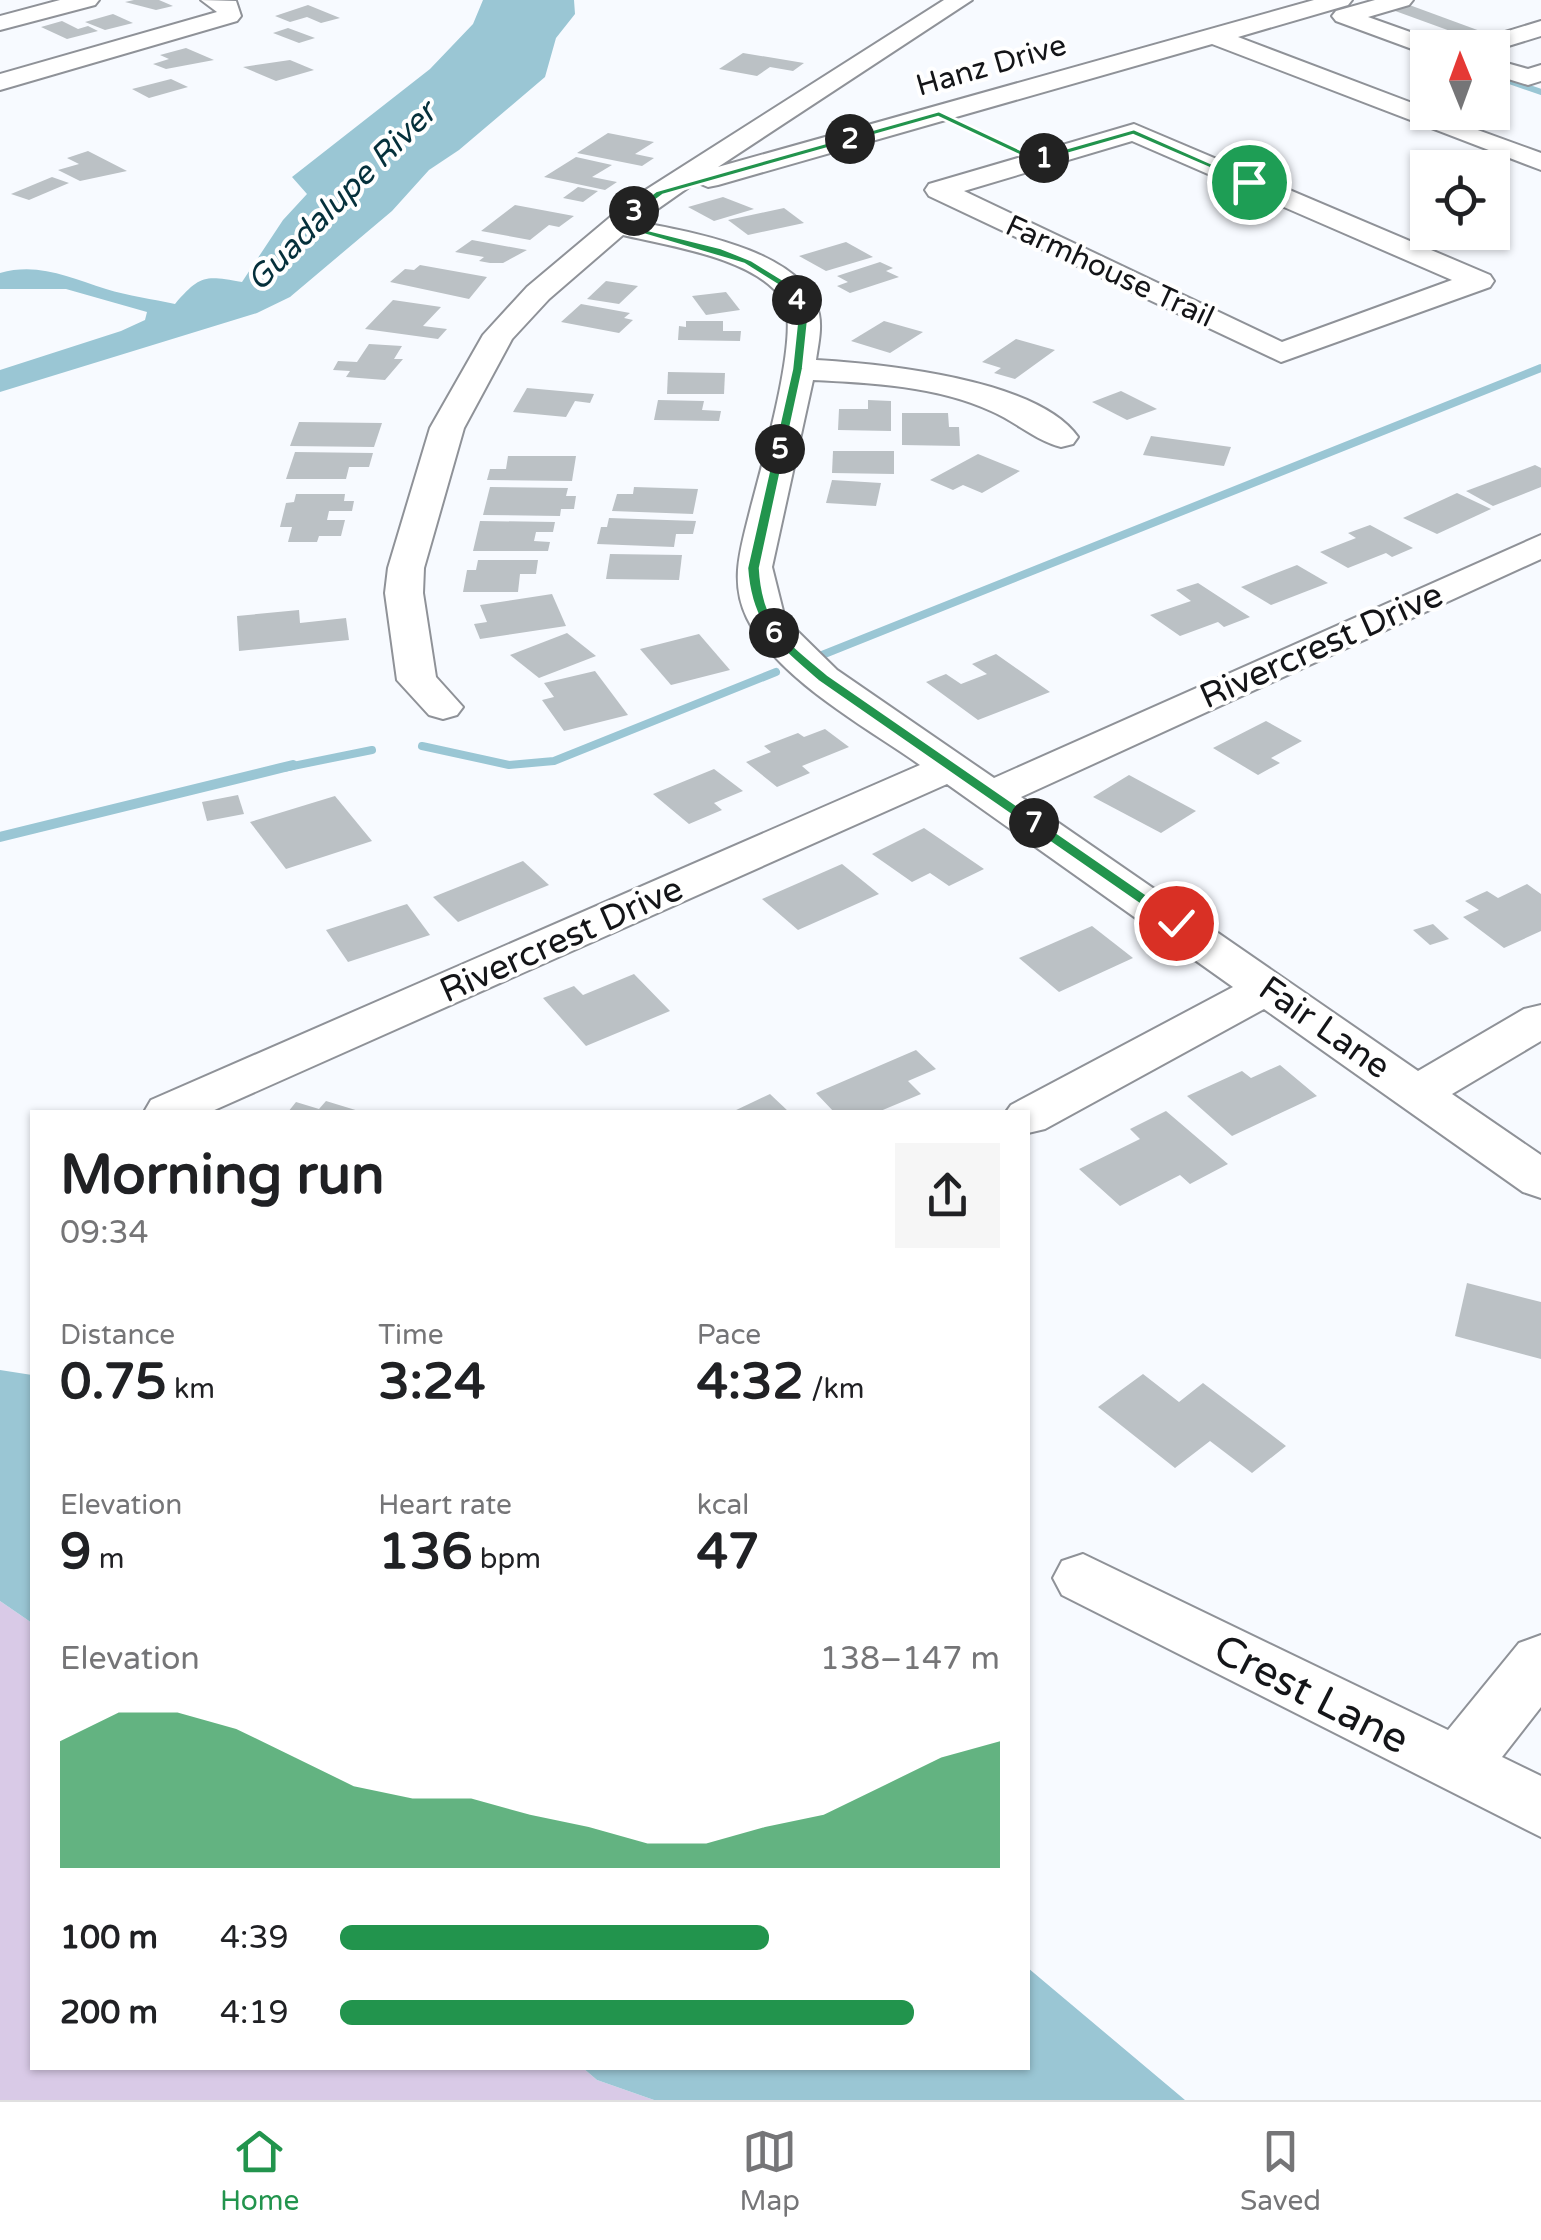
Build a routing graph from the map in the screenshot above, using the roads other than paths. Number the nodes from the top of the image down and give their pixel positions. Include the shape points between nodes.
1 (87, 0) edge
2 (213, 0) edge
3 (960, 0) edge
4 (1340, 0) edge
5 (1401, 0) edge
6 (1540, 14) edge
7 (0, 23) edge
8 (1510, 30) edge
9 (1214, 36) junction
10 (1410, 40) edge
11 (1541, 48) edge
12 (1510, 59) edge
13 (1510, 71) edge
14 (1541, 73) edge
15 (0, 82) edge
16 (939, 114) junction
17 (971, 129) dead end
18 (1003, 145) dead end
19 (1036, 160) junction
20 (1541, 162) edge
21 (660, 193) junction
22 (616, 225) junction
23 (797, 369) junction
24 (1061, 438) dead end
25 (1541, 546) edge
26 (443, 707) dead end
27 (954, 766) junction
28 (993, 794) junction
29 (1268, 988) junction
30 (1541, 1020) edge
31 (1418, 1092) junction
32 (173, 1110) edge
33 (1030, 1116) edge
34 (1541, 1180) edge
35 (1083, 1578) dead end
36 (1541, 1661) edge
37 (1457, 1766) junction
38 (1541, 1808) edge

1 - 7 street
2 - 15 street via 228,6 230,16
3 - 21 street
4 - 9 street, Hanz Drive
5 - 10 street via 1344,16
6 - 8 street
9 - 16 street, Hanz Drive
9 - 20 street
11 - 12 street
13 - 14 street
16 - 17 street
16 - 21 street, Hanz Drive
18 - 19 street
19 - 19 street, Farmhouse Trail via 939,190 1281,353 1480,281 1134,132
21 - 22 street
22 - 23 street, Fair Lane via 717,250 783,283 804,312
22 - 26 street via 518,312 446,428 404,594 417,680
23 - 24 street via 936,382 1031,414
23 - 27 street, Fair Lane via 754,568 762,614 778,640 823,678
25 - 28 street, Rivercrest Drive
27 - 28 street, Fair Lane
27 - 32 street, Rivercrest Drive
28 - 29 street, Fair Lane
29 - 31 street, Fair Lane
29 - 33 street
30 - 31 street
31 - 34 street, Fair Lane
35 - 37 street, Crest Lane
36 - 37 street
37 - 38 street, Crest Lane

